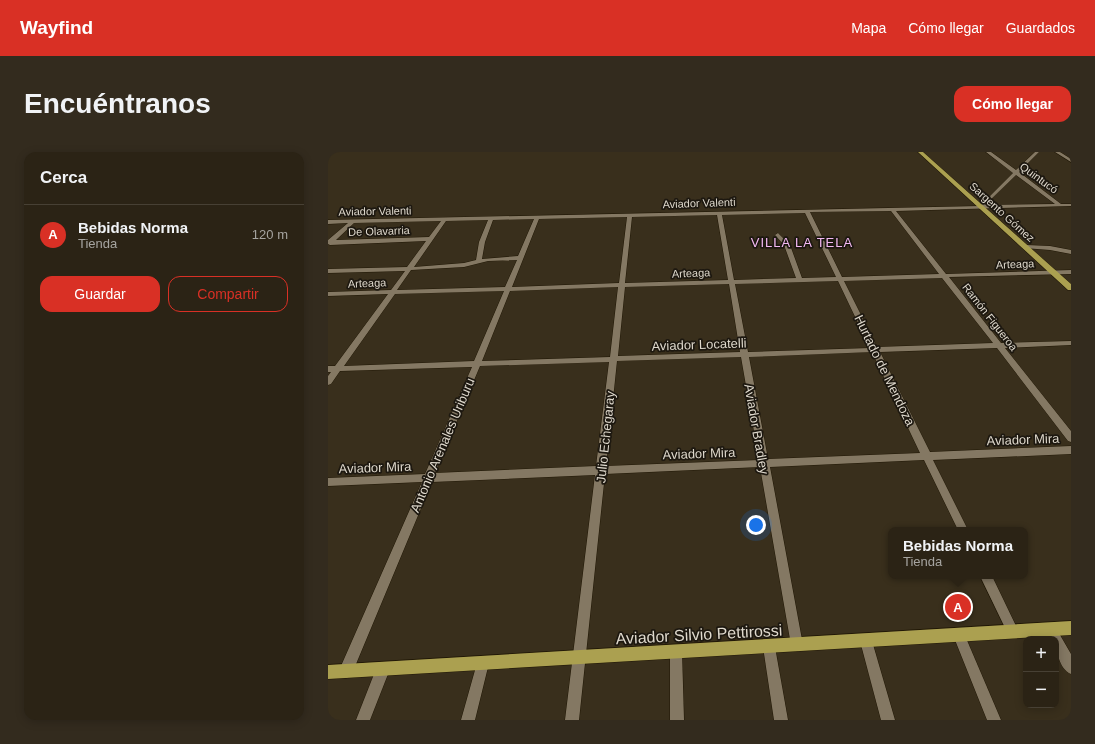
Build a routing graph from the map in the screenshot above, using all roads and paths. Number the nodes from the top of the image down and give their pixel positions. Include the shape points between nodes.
1 (920, 152) edge
2 (988, 152) edge
3 (1037, 152) edge
4 (1056, 152) edge
5 (1065, 157) junction
6 (1071, 157) edge
7 (1071, 161) edge
8 (1016, 172) junction
9 (1060, 205) junction
10 (1071, 205) edge
11 (981, 207) junction
12 (892, 209) junction
13 (807, 211) junction
14 (718, 213) junction
15 (630, 215) junction
16 (491, 218) junction
17 (537, 218) junction
18 (445, 220) junction
19 (328, 222) edge
20 (352, 222) junction
21 (778, 235) dead end
22 (431, 239) junction
23 (329, 243) edge
24 (1026, 247) junction
25 (1071, 252) edge
26 (521, 258) junction
27 (479, 262) junction
28 (410, 269) junction
29 (328, 271) edge
30 (1071, 272) edge
31 (1055, 273) junction
32 (945, 276) junction
33 (840, 279) junction
34 (800, 280) junction
35 (731, 282) junction
36 (622, 286) junction
37 (1071, 288) edge
38 (508, 289) junction
39 (393, 292) junction
40 (328, 294) edge
41 (1071, 343) edge
42 (999, 346) junction
43 (875, 350) junction
44 (744, 355) junction
45 (614, 359) junction
46 (477, 364) junction
47 (328, 369) edge
48 (338, 369) junction
49 (328, 382) edge
50 (1071, 438) edge
51 (1071, 450) edge
52 (927, 456) junction
53 (764, 463) junction
54 (601, 470) junction
55 (427, 478) junction
56 (328, 482) edge
57 (962, 527) edge
58 (987, 579) edge
59 (1071, 628) edge
60 (1013, 632) junction
61 (959, 635) junction
62 (1054, 636) edge
63 (866, 641) junction
64 (796, 645) junction
65 (1059, 645) edge
66 (769, 647) junction
67 (676, 652) junction
68 (579, 658) junction
69 (482, 663) junction
70 (1071, 667) edge
71 (382, 669) junction
72 (346, 671) junction
73 (328, 672) edge
74 (363, 720) edge
75 (468, 720) edge
76 (572, 720) edge
77 (677, 720) edge
78 (781, 720) edge
79 (888, 720) edge
80 (994, 720) edge

1 - 11 main road, Sargento Gómez
2 - 8 street, Quintucó
3 - 8 street
4 - 5 street
5 - 6 street
5 - 7 street
8 - 9 street, Quintucó
8 - 11 street
9 - 10 street, Aviador Valenti
9 - 11 street, Aviador Valenti
11 - 12 street, Aviador Valenti
11 - 24 main road, Sargento Gómez
12 - 13 street, Aviador Valenti
12 - 32 street, Ramón Figueroa
13 - 14 street, Aviador Valenti
13 - 33 street, Hurtado de Mendoza
14 - 15 street, Aviador Valenti
14 - 35 street, Aviador Bradley
15 - 17 street, Aviador Valenti
15 - 36 street, Julio Echegaray
16 - 17 street, Aviador Valenti
16 - 18 street, Aviador Valenti
16 - 27 street via 480,247
17 - 26 street, Antonio Arenales Uriburu
18 - 20 street, Aviador Valenti
18 - 22 street
19 - 20 street, Aviador Valenti
20 - 23 street
21 - 34 street via 787,245
22 - 23 street, De Olavarria
22 - 28 street
24 - 25 street, Arteaga
24 - 31 main road, Sargento Gómez
26 - 27 street
26 - 38 street, Antonio Arenales Uriburu
27 - 28 street via 464,266
28 - 29 street
28 - 39 street
30 - 31 street, Arteaga
31 - 32 street, Arteaga
31 - 37 main road, Sargento Gómez
32 - 33 street, Arteaga
32 - 42 street, Ramón Figueroa
33 - 34 street, Arteaga
33 - 43 street, Hurtado de Mendoza
34 - 35 street, Arteaga
35 - 36 street, Arteaga
35 - 44 street, Aviador Bradley
36 - 38 street, Arteaga
36 - 45 street, Julio Echegaray
38 - 39 street, Arteaga
38 - 46 street, Antonio Arenales Uriburu
39 - 40 street, Arteaga
39 - 48 street
41 - 42 street, Aviador Locatelli
42 - 43 street, Aviador Locatelli
42 - 50 street, Ramón Figueroa
43 - 44 street, Aviador Locatelli
43 - 52 street, Hurtado de Mendoza
44 - 45 street, Aviador Locatelli
44 - 53 street, Aviador Bradley
45 - 46 street, Aviador Locatelli
45 - 54 street, Julio Echegaray
46 - 48 street, Aviador Locatelli
46 - 55 street, Antonio Arenales Uriburu
47 - 48 street, Aviador Locatelli
48 - 49 street
51 - 52 street, Aviador Mira
52 - 53 street, Aviador Mira
52 - 57 street, Hurtado de Mendoza
53 - 54 street, Aviador Mira
53 - 64 street, Aviador Bradley
54 - 55 street, Aviador Mira
54 - 68 street, Julio Echegaray
55 - 56 street, Aviador Mira
55 - 72 street, Antonio Arenales Uriburu
58 - 60 street
59 - 62 main road, Aviador Silvio Pettirossi
60 - 61 main road, Aviador Silvio Pettirossi
60 - 62 main road, Aviador Silvio Pettirossi
61 - 63 main road, Aviador Silvio Pettirossi
61 - 80 street
63 - 64 main road, Aviador Silvio Pettirossi
63 - 79 street
64 - 66 main road, Aviador Silvio Pettirossi
65 - 70 street
66 - 67 main road, Aviador Silvio Pettirossi
66 - 78 street
67 - 68 main road, Aviador Silvio Pettirossi
67 - 77 street
68 - 69 main road, Aviador Silvio Pettirossi
68 - 76 street, Julio Echegaray
69 - 71 main road, Aviador Silvio Pettirossi
69 - 75 street
71 - 72 main road, Aviador Silvio Pettirossi
71 - 74 street
72 - 73 main road, Aviador Silvio Pettirossi

